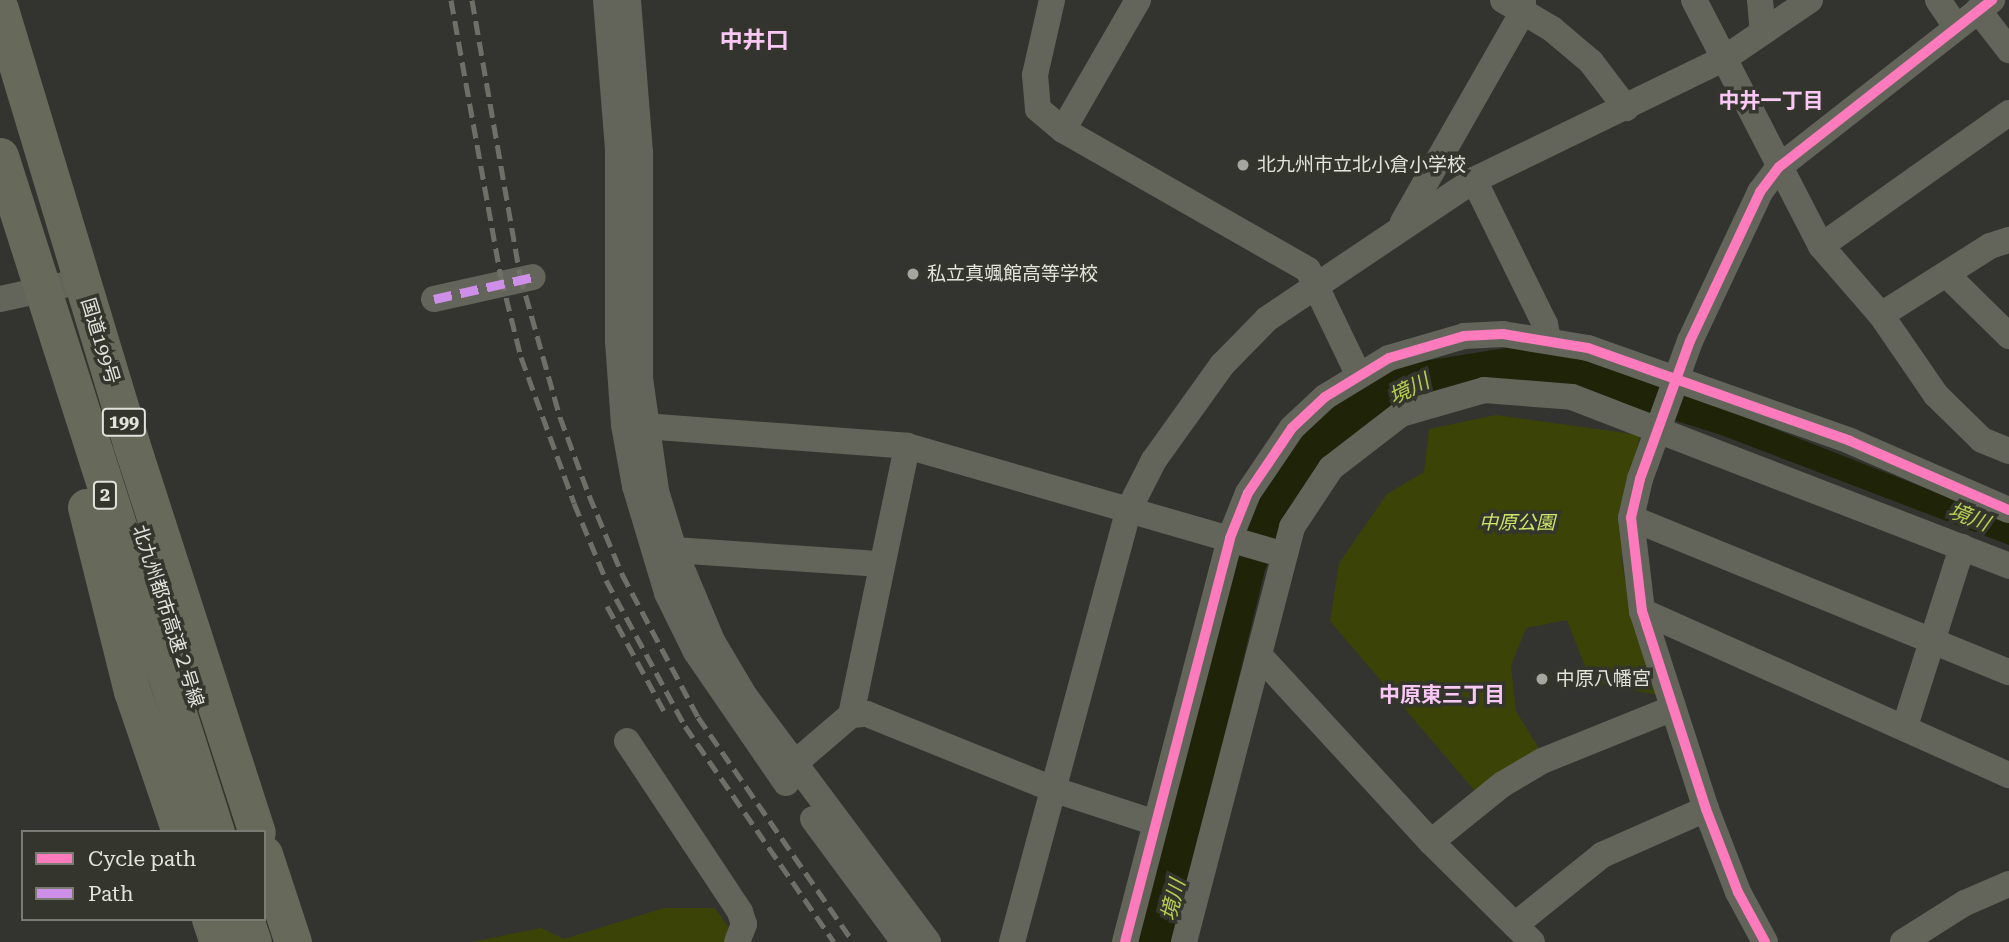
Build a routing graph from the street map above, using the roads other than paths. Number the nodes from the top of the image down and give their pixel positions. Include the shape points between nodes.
1 (606, 0) edge
2 (628, 0) edge
3 (1052, 0) edge
4 (1138, 0) edge
5 (1693, 0) edge
6 (1760, 0) edge
7 (1810, 0) edge
8 (1938, 0) edge
9 (1516, 4) edge
10 (1985, 5) edge
11 (0, 9) edge
12 (1956, 27) junction
13 (1763, 32) junction
14 (2009, 50) edge
15 (1725, 58) junction
16 (0, 78) edge
17 (1626, 108) junction
18 (2009, 113) edge
19 (1063, 130) junction
20 (0, 156) edge
21 (1779, 167) junction
22 (1474, 180) junction
23 (0, 220) edge
24 (1401, 227) junction
25 (2009, 240) edge
26 (1821, 246) junction
27 (1948, 276) junction
28 (533, 277) dead end
29 (82, 281) junction
30 (1318, 286) junction
31 (11, 296) edge
32 (434, 299) dead end
33 (1881, 315) junction
34 (2009, 336) edge
35 (1548, 340) junction
36 (1359, 374) junction
37 (1675, 383) junction
38 (644, 426) junction
39 (1657, 427) junction
40 (907, 446) junction
41 (2009, 451) edge
42 (73, 459) junction
43 (1129, 509) junction
44 (2009, 510) edge
45 (1631, 518) junction
46 (1234, 539) junction
47 (1962, 547) junction
48 (674, 550) junction
49 (1280, 553) junction
50 (882, 564) junction
51 (2009, 566) edge
52 (1642, 611) junction
53 (1933, 639) junction
54 (1259, 655) junction
55 (2009, 672) edge
56 (1673, 708) junction
57 (851, 715) junction
58 (1905, 726) junction
59 (626, 741) dead end
60 (787, 769) junction
61 (2009, 775) edge
62 (1055, 790) junction
63 (1706, 809) junction
64 (1153, 822) junction
65 (179, 830) edge
66 (198, 830) edge
67 (215, 830) edge
68 (238, 830) edge
69 (256, 830) edge
70 (1431, 842) junction
71 (266, 859) edge
72 (2009, 884) edge
73 (266, 912) edge
74 (211, 921) edge
75 (229, 921) edge
76 (246, 921) edge
77 (1524, 934) edge
78 (218, 942) edge
79 (236, 942) edge
80 (253, 942) edge
81 (276, 942) edge
82 (293, 942) edge
83 (737, 942) edge
84 (904, 942) edge
85 (928, 942) edge
86 (1012, 942) edge
87 (1125, 942) edge
88 (1184, 942) edge
89 (1765, 942) edge
90 (1903, 942) edge

1 - 60 street via 618,150 618,341 624,425 635,486 667,593 696,652
2 - 38 street via 640,153 639,335
3 - 19 street via 1034,92 1038,109
4 - 19 street
5 - 15 street
6 - 13 street
7 - 13 street
8 - 12 street
9 - 17 street via 1591,62
9 - 24 street
10 - 12 street
10 - 14 street
11 - 29 highway, 国道199号 / 199
12 - 21 street
13 - 15 street
15 - 17 street
15 - 21 street
16 - 68 highway, 北九州都市高速２号線 / 2 via 122,479
17 - 22 street
18 - 26 street
19 - 30 street via 1308,270
20 - 67 highway, 北九州都市高速２号線 / 2
21 - 26 street
21 - 37 street via 1740,231
22 - 24 street
22 - 35 street via 1545,324
23 - 31 highway
24 - 30 street
25 - 27 street via 1990,246
26 - 33 street
27 - 33 street
27 - 34 street
28 - 32 street
29 - 31 street
29 - 69 highway, 国道199号 / 199
30 - 36 street
30 - 43 street via 1267,319 1222,365 1154,460
31 - 42 highway
33 - 41 street via 1936,395 1982,440
35 - 36 street via 1464,336 1389,358
35 - 37 street via 1588,348
36 - 46 street via 1292,428 1248,493
37 - 39 street
37 - 44 street via 1850,441
38 - 40 street
38 - 48 street
39 - 45 street
39 - 47 street
39 - 49 street via 1572,397 1529,390 1484,390 1442,398 1401,414 1331,468 1308,498
40 - 43 street
40 - 50 street
42 - 65 highway via 132,691
42 - 66 highway
43 - 46 street
43 - 62 street
45 - 52 street
45 - 53 street
46 - 49 street
46 - 64 street
47 - 51 street
47 - 53 street
48 - 50 street
48 - 60 street via 712,641
49 - 54 street
50 - 57 street
52 - 56 street
52 - 58 street
53 - 55 street
53 - 58 street
54 - 70 street
54 - 88 street
56 - 63 street
56 - 70 street via 1542,761 1503,784
57 - 60 street
57 - 62 street via 867,714
58 - 61 street
59 - 83 street via 740,912 744,923
60 - 84 street
60 - 85 street
62 - 64 street
62 - 86 street
63 - 77 street via 1602,855
63 - 89 street via 1738,892
64 - 87 street
70 - 77 street
71 - 82 highway
72 - 90 street via 1965,903
73 - 81 highway
74 - 78 highway
75 - 79 highway
76 - 80 highway

